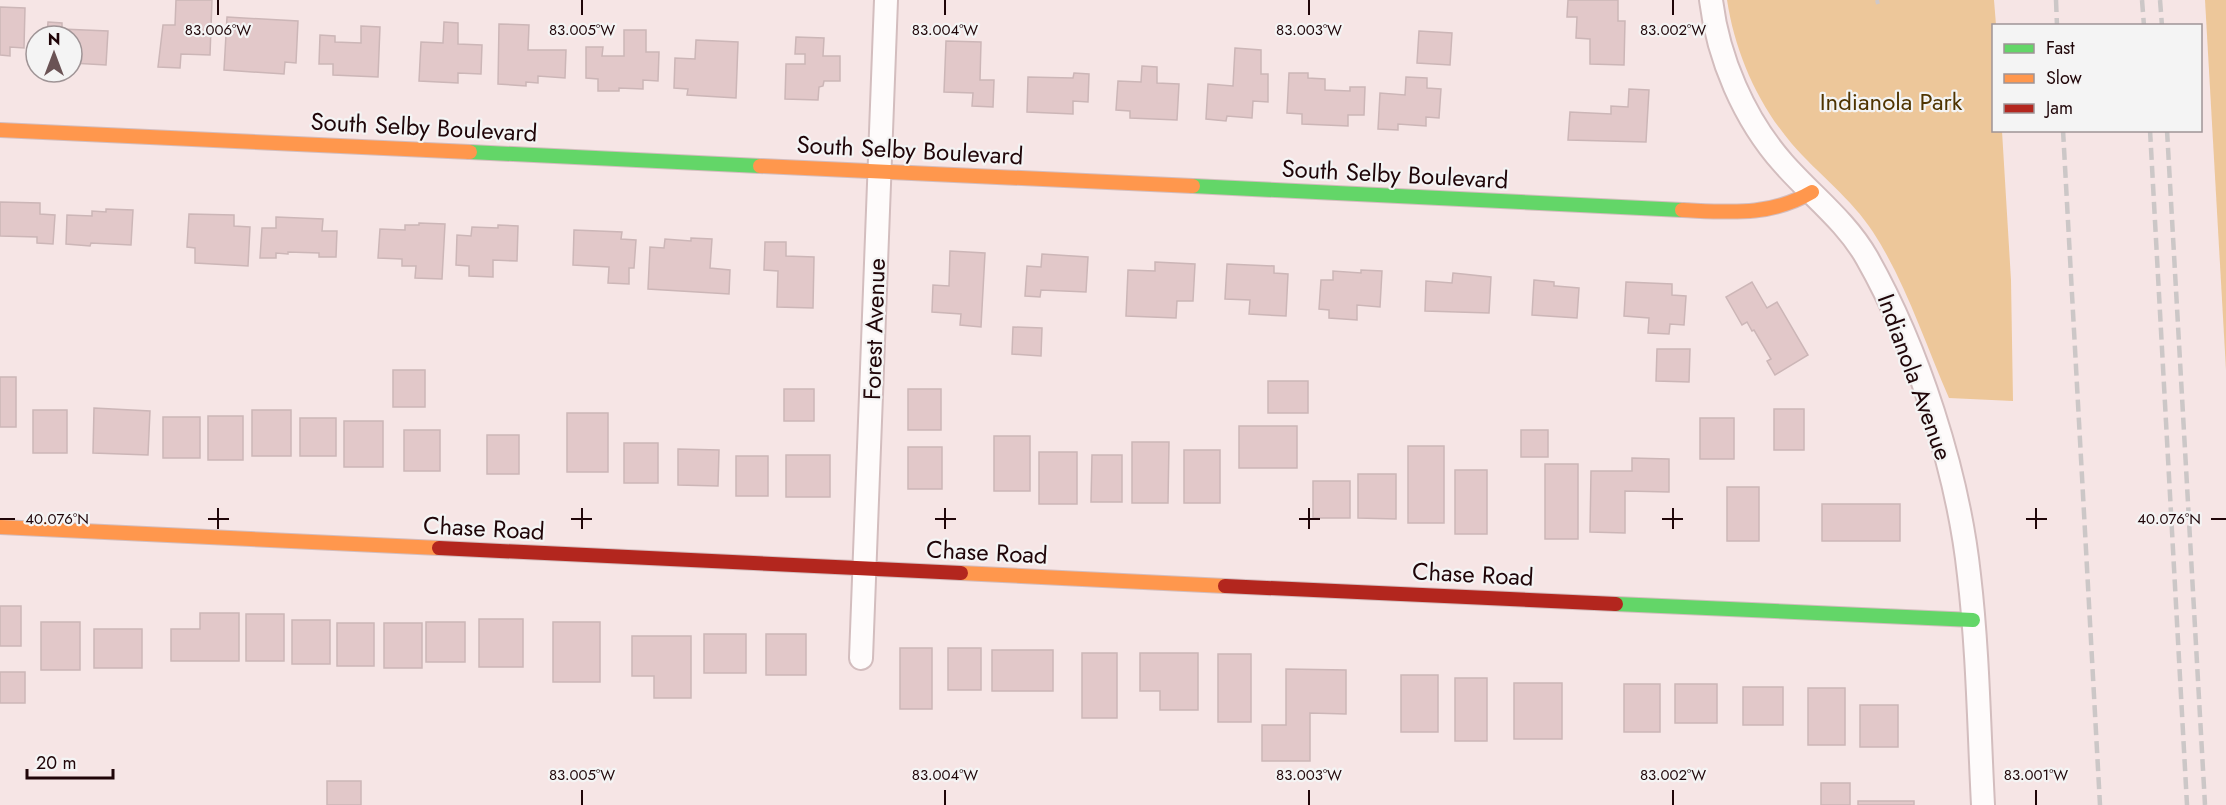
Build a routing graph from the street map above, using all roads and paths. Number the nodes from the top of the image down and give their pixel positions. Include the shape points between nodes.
1 (886, 0) edge
2 (1711, 0) edge
3 (0, 130) edge
4 (881, 172) junction
5 (1812, 192) junction
6 (0, 526) edge
7 (865, 569) junction
8 (1973, 620) junction
9 (861, 658) dead end
10 (1983, 805) edge

1 - 4 street, Forest Avenue
2 - 5 street, Indianola Avenue via 1720,48 1737,89 1783,163
3 - 4 street, South Selby Boulevard
4 - 5 street, South Selby Boulevard via 1732,212 1770,211 1793,204
4 - 7 street, Forest Avenue
5 - 8 street, Indianola Avenue via 1866,256 1922,381 1959,507
6 - 7 street, Chase Road
7 - 8 street, Chase Road
7 - 9 street, Forest Avenue
8 - 10 street, Indianola Avenue

